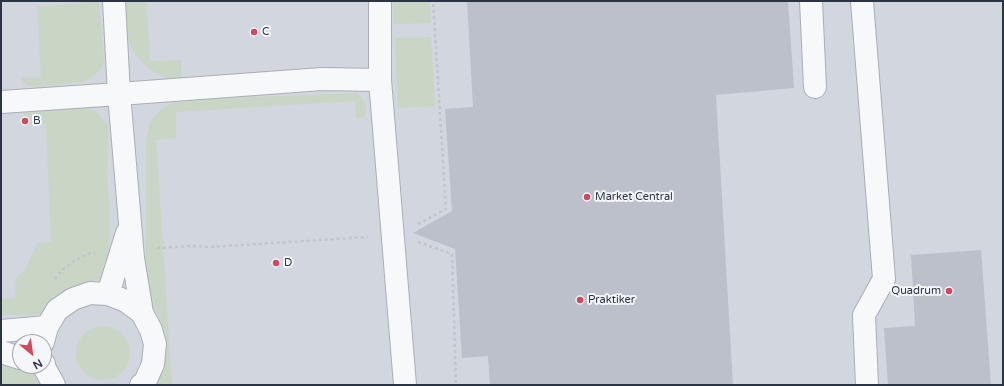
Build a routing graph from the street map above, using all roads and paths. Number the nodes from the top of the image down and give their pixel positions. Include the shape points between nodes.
1 (114, 1) edge
2 (380, 1) edge
3 (433, 1) edge
4 (811, 1) edge
5 (862, 1) edge
6 (380, 80) junction
7 (815, 87) dead end
8 (119, 94) junction
9 (1, 102) edge
10 (396, 235) junction
11 (127, 249) junction
12 (54, 281) dead end
13 (108, 294) junction
14 (142, 313) junction
15 (1, 331) edge
16 (45, 334) edge
17 (1, 352) edge
18 (12, 355) edge
19 (141, 385) edge
20 (405, 385) edge
21 (456, 385) edge
22 (867, 385) edge

1 - 8 lane
2 - 6 lane
3 - 10 path via 446,209
4 - 7 lane
5 - 22 lane via 884,278 864,315
6 - 8 lane via 322,78
6 - 10 lane
8 - 9 lane
8 - 11 lane via 130,223
10 - 11 path via 210,247
10 - 20 lane
10 - 21 path via 452,254
11 - 12 path via 90,253 62,270
11 - 13 lane
11 - 14 lane
13 - 14 lane via 126,301
13 - 16 lane via 90,293 73,299 57,310
14 - 19 lane via 155,344 153,364
15 - 16 lane
17 - 18 lane

